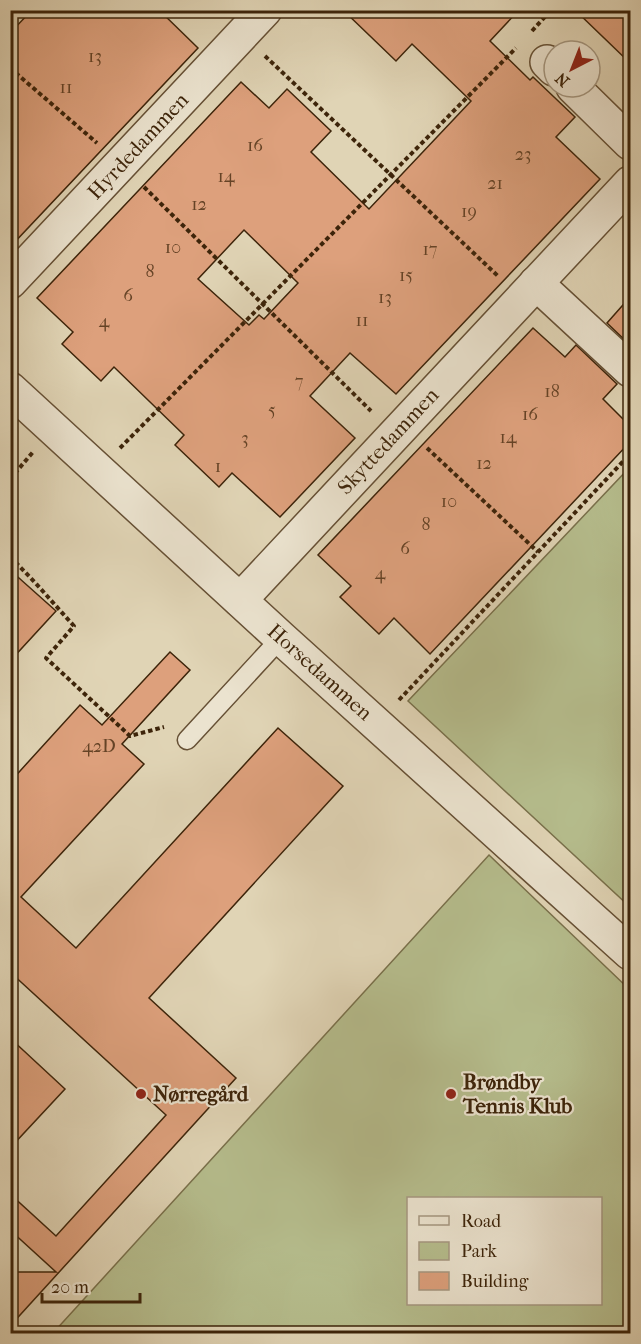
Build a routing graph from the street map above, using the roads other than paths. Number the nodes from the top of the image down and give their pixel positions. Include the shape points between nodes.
1 (265, 10) edge
2 (585, 99) edge
3 (630, 142) edge
4 (630, 183) edge
5 (10, 282) edge
6 (529, 290) junction
7 (630, 370) edge
8 (10, 389) edge
9 (240, 600) junction
10 (281, 638) junction
11 (187, 740) road end
12 (630, 953) edge

1 - 5 street, Hyrdedammen
2 - 3 street
4 - 6 street, Skyttedammen
6 - 7 street
6 - 9 street, Skyttedammen
8 - 9 street, Horsedammen
9 - 10 street, Horsedammen
10 - 11 lane
10 - 12 street, Horsedammen

